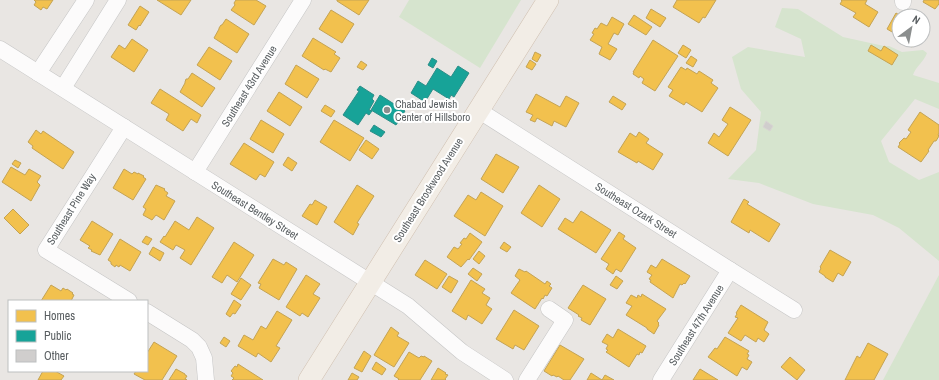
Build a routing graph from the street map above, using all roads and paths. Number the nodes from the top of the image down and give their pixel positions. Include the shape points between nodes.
1 (86, 0) edge
2 (118, 0) edge
3 (303, 0) edge
4 (548, 0) edge
5 (0, 49) edge
6 (38, 73) junction
7 (63, 88) junction
8 (478, 110) junction
9 (124, 127) junction
10 (195, 172) junction
11 (730, 270) junction
12 (370, 282) junction
13 (127, 300) edge
14 (549, 309) dead end
15 (794, 310) dead end
16 (148, 313) edge
17 (206, 380) edge
18 (309, 380) edge
19 (505, 380) edge
20 (527, 380) edge
21 (661, 380) edge

1 - 6 street
2 - 7 street
3 - 10 street, Southeast 43rd Avenue
4 - 8 main road, Southeast Brookwood Avenue
5 - 6 street, Southeast Bentley Street
6 - 7 street, Southeast Bentley Street
7 - 9 street, Southeast Bentley Street
8 - 11 street, Southeast Ozark Street
8 - 12 main road, Southeast Brookwood Avenue
9 - 10 street, Southeast Bentley Street
9 - 13 street, Southeast Pine Way via 46,250
10 - 12 street, Southeast Bentley Street
11 - 15 street, Southeast Ozark Street
11 - 21 street, Southeast 47th Avenue
12 - 18 main road, Southeast Brookwood Avenue
12 - 19 street, Southeast Bentley Street via 408,306 462,352
14 - 20 street via 565,320
16 - 17 street via 199,347 204,358

